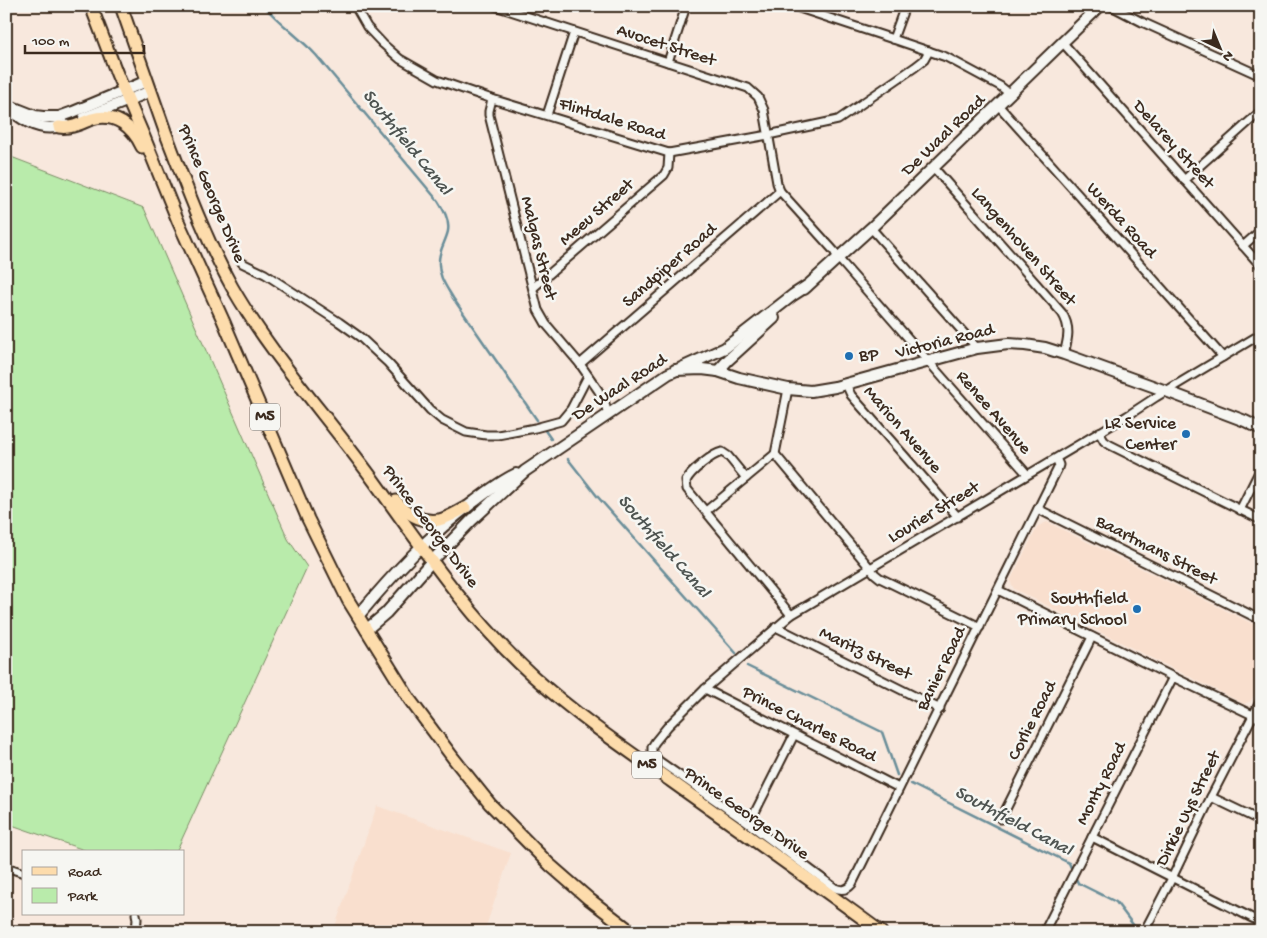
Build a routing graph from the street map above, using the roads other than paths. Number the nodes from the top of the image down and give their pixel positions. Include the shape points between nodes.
1 (91, 6) edge
2 (121, 6) edge
3 (355, 6) edge
4 (495, 6) edge
5 (686, 6) edge
6 (793, 6) edge
7 (905, 6) edge
8 (1100, 6) edge
9 (1111, 6) edge
10 (813, 9) edge
11 (574, 32) junction
12 (893, 39) junction
13 (1063, 43) junction
14 (929, 52) junction
15 (668, 62) junction
16 (1261, 76) edge
17 (149, 86) junction
18 (1010, 94) junction
19 (127, 95) junction
20 (492, 100) junction
21 (6, 105) edge
22 (998, 106) junction
23 (1261, 111) edge
24 (546, 115) junction
25 (59, 127) junction
26 (768, 135) junction
27 (669, 153) junction
28 (934, 168) junction
29 (156, 169) junction
30 (1184, 180) junction
31 (780, 191) junction
32 (871, 228) junction
33 (1261, 230) edge
34 (1243, 246) junction
35 (838, 258) junction
36 (242, 263) dead end
37 (1261, 266) edge
38 (807, 286) junction
39 (533, 288) junction
40 (1261, 334) edge
41 (977, 348) junction
42 (720, 350) junction
43 (1064, 354) junction
44 (1222, 357) junction
45 (929, 361) junction
46 (580, 364) junction
47 (675, 370) junction
48 (718, 371) junction
49 (588, 376) junction
50 (846, 384) junction
51 (788, 390) junction
52 (1166, 391) junction
53 (608, 415) junction
54 (1245, 421) junction
55 (1261, 424) edge
56 (1261, 429) edge
57 (1098, 432) junction
58 (774, 454) junction
59 (1056, 458) junction
60 (1261, 468) edge
61 (525, 471) junction
62 (1027, 474) junction
63 (746, 478) junction
64 (380, 490) junction
65 (466, 508) junction
66 (1038, 510) junction
67 (1240, 510) junction
68 (706, 511) junction
69 (958, 517) junction
70 (1261, 520) edge
71 (421, 547) junction
72 (432, 561) junction
73 (870, 569) junction
74 (998, 590) junction
75 (792, 615) junction
76 (358, 616) junction
77 (1261, 620) edge
78 (980, 626) junction
79 (776, 627) junction
80 (366, 630) junction
81 (1092, 637) junction
82 (1173, 677) junction
83 (705, 689) junction
84 (1261, 700) edge
85 (940, 708) junction
86 (1253, 716) junction
87 (1261, 720) edge
88 (794, 735) junction
89 (902, 782) junction
90 (1211, 797) junction
91 (1001, 819) dead end
92 (1261, 821) edge
93 (749, 824) junction
94 (1092, 837) junction
95 (6, 866) edge
96 (22, 871) edge
97 (1172, 878) junction
98 (136, 916) edge
99 (1261, 924) edge
100 (136, 932) edge
101 (632, 932) edge
102 (882, 932) edge
103 (1044, 932) edge
104 (1144, 932) edge

1 - 19 main road, M5
2 - 17 main road, Prince George Drive / M5
3 - 20 street, Flintdale Road via 367,28 400,59 437,80
4 - 11 street, Avocet Street
5 - 15 street
6 - 10 street
7 - 12 street
8 - 13 main road, De Waal Road
9 - 16 street
10 - 12 street
11 - 15 street, Avocet Street
11 - 24 street
12 - 14 street
13 - 18 main road, De Waal Road
13 - 30 street, Delarey Street
14 - 18 street via 946,57
14 - 26 street, Flintdale Road via 915,67 838,120
15 - 26 street, Avocet Street via 748,88 758,97 764,110
17 - 19 main road
17 - 64 main road, Prince George Drive / M5 via 193,206 233,288 264,337
18 - 22 main road, De Waal Road
19 - 21 main road via 59,117 35,116
19 - 25 main road
19 - 29 main road, M5
20 - 24 street, Flintdale Road
20 - 39 street, Malgas Street via 489,115
21 - 25 main road via 30,124
22 - 28 main road, De Waal Road
22 - 44 street, Werda Road
23 - 30 street
24 - 27 street, Flintdale Road
25 - 29 main road via 98,118 116,120 133,132
26 - 27 street, Flintdale Road
26 - 31 street, Avocet Street
27 - 39 street, Meeu Street via 664,175
28 - 32 main road, De Waal Road
28 - 43 street, Langenhoven Street via 1062,313 1068,332
29 - 76 main road, M5 via 308,519
30 - 34 street, Delarey Street
31 - 35 street, Renee Avenue
31 - 46 street, Sandpiper Road
32 - 35 main road, De Waal Road
32 - 41 street
33 - 34 street
34 - 37 street, Delarey Street
35 - 38 main road, De Waal Road
35 - 45 street, Renee Avenue
36 - 49 street via 265,274 360,337 435,414 466,432 498,435 560,421 571,409
38 - 42 main road, De Waal Road
38 - 48 main road, De Waal Road
39 - 46 street, Malgas Street via 542,318
40 - 44 street, Lourier Street
41 - 43 main road, Victoria Road via 1025,345
41 - 45 main road, Victoria Road
42 - 47 main road, De Waal Road
42 - 48 main road
43 - 52 main road, Victoria Road
44 - 52 street, Lourier Street
45 - 50 main road, Victoria Road
45 - 62 street, Renee Avenue
46 - 49 street, Malgas Street
47 - 48 main road, Victoria Road
47 - 53 main road, De Waal Road
48 - 51 main road, Victoria Road
49 - 53 street, Malgas Street via 604,400
50 - 51 main road, Victoria Road via 811,391
50 - 69 street, Marion Avenue via 851,395
51 - 58 street
52 - 54 main road, Victoria Road
52 - 57 street, Lourier Street
53 - 61 main road, De Waal Road
54 - 55 street, Victoria Road
54 - 56 main road, Victoria Road
57 - 59 street, Lourier Street
57 - 67 street via 1110,445
58 - 63 street
58 - 73 street
59 - 62 street, Lourier Street
59 - 66 street, Banier Road via 1059,466
60 - 67 street
61 - 65 main road, De Waal Road via 500,483
61 - 72 main road, De Waal Road
62 - 69 street, Lourier Street
63 - 68 street
63 - 68 street via 728,456 722,452 715,454 686,481 688,489
64 - 65 main road via 405,511 425,520 440,520
64 - 71 main road, Prince George Drive / M5
65 - 71 main road, De Waal Road
66 - 74 street, Banier Road
66 - 77 street, Baartmans Street
67 - 70 street
68 - 75 street
69 - 73 street, Lourier Street
71 - 72 main road, Prince George Drive / M5
71 - 76 main road, De Waal Road
72 - 80 main road, De Waal Road via 386,613
72 - 102 main road, Prince George Drive / M5 via 504,648 562,702
73 - 75 street, Lourier Street
73 - 78 street via 880,578
74 - 78 street, Banier Road
74 - 81 street
75 - 79 street, Lourier Street
76 - 80 main road, M5
78 - 85 street, Banier Road
79 - 83 street, Lourier Street
79 - 85 street, Maritz Street
80 - 101 main road, M5 via 410,700 490,804 550,865
81 - 82 street
81 - 91 street, Corlie Road
82 - 86 street
82 - 94 street, Monty Road
83 - 88 street, Prince Charles Road
83 - 93 street, Lourier Street via 659,736 652,753
84 - 86 street, Dirkie Uys Street
85 - 89 street, Banier Road
86 - 87 street
86 - 90 street, Dirkie Uys Street
88 - 89 street, Prince Charles Road
88 - 93 street
89 - 93 street, Banier Road via 852,884 844,890 835,888
90 - 92 street
90 - 97 street, Dirkie Uys Street
94 - 97 street
94 - 103 street, Monty Road
95 - 96 street
97 - 99 street
97 - 104 street, Dirkie Uys Street
98 - 100 street

